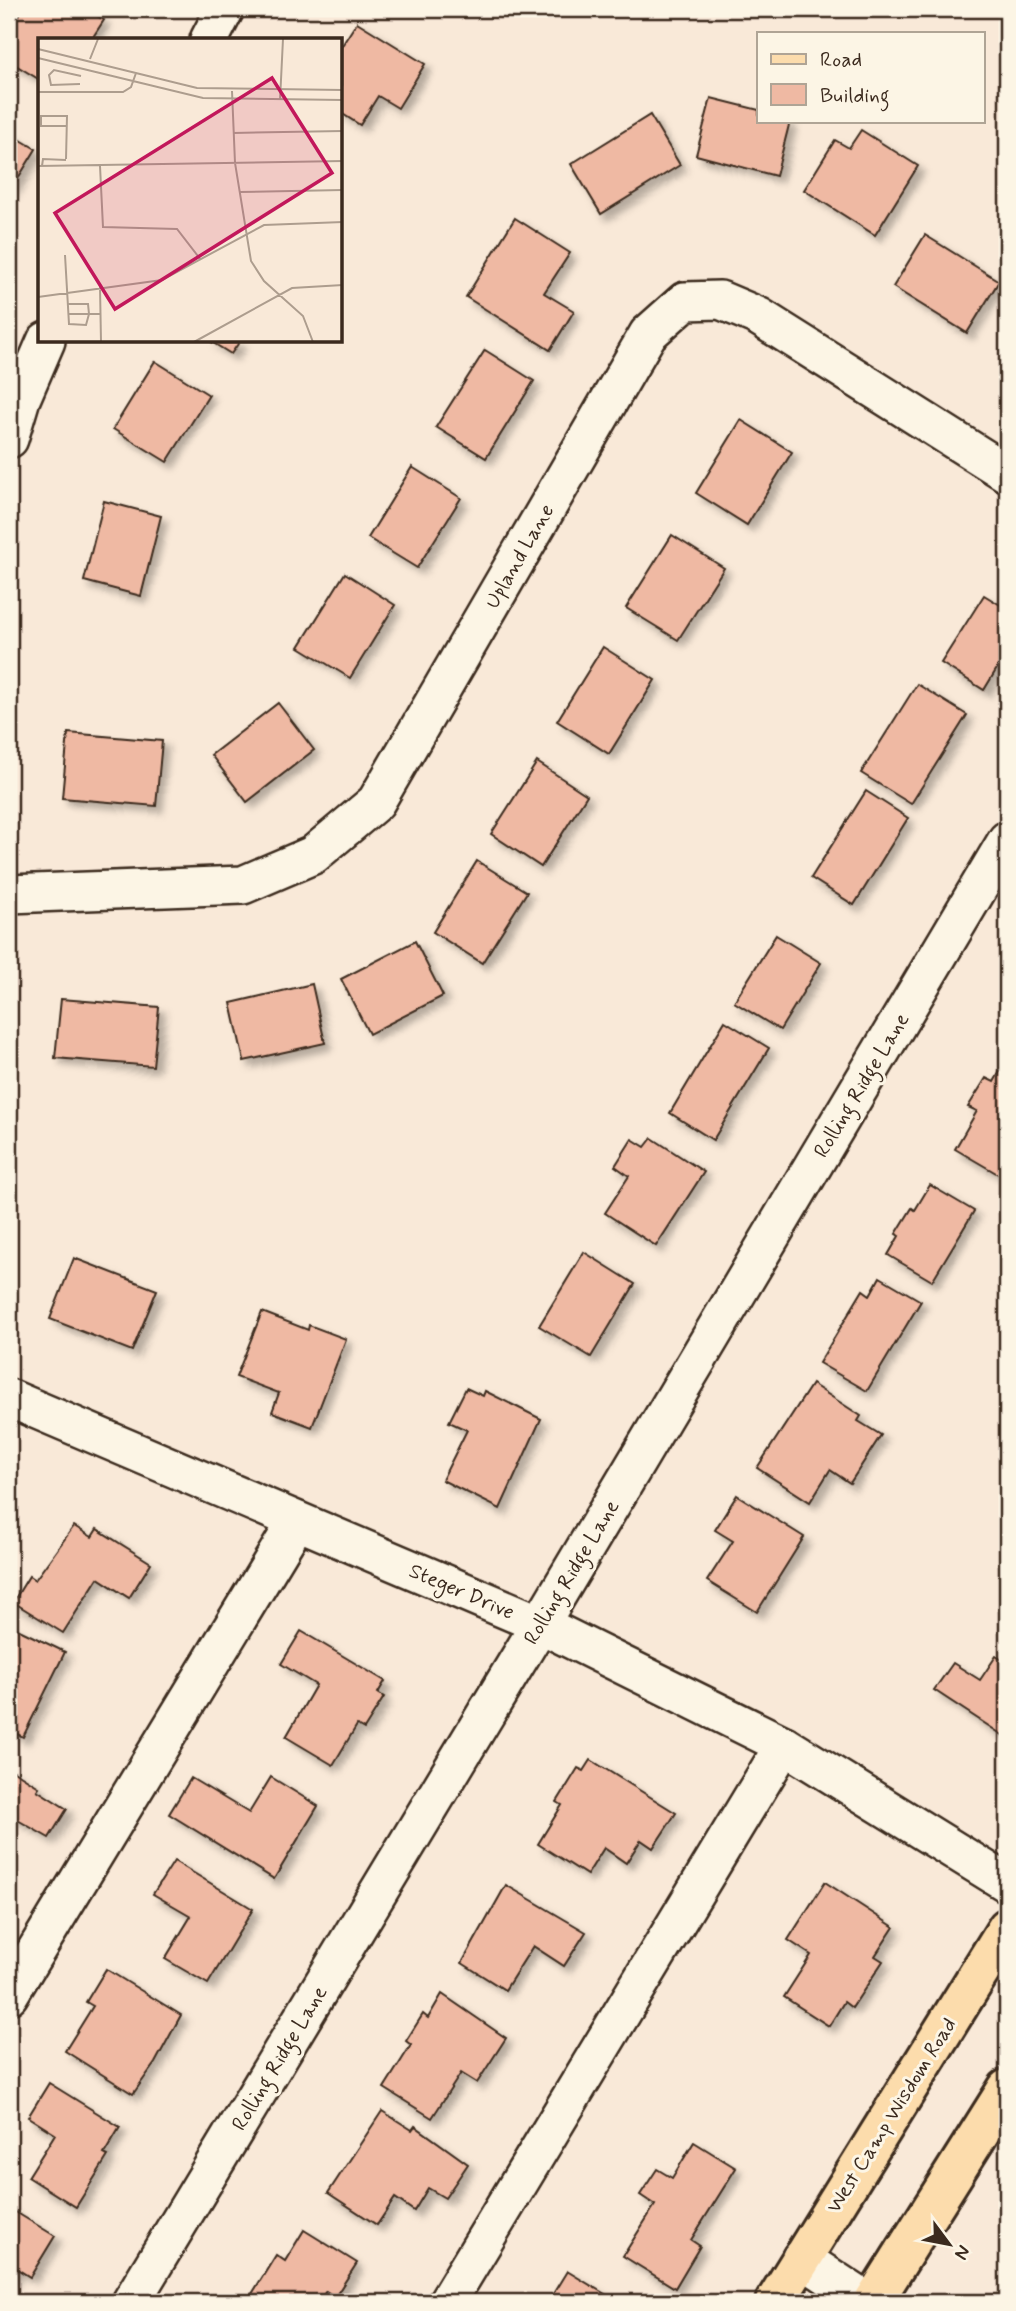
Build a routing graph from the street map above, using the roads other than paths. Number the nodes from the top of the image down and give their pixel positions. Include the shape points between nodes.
1 (225, 9) edge
2 (210, 38) edge
3 (45, 343) edge
4 (9, 439) edge
5 (1007, 473) edge
6 (1007, 840) edge
7 (9, 894) edge
8 (9, 1398) edge
9 (297, 1521) junction
10 (540, 1625) junction
11 (784, 1745) junction
12 (1007, 1883) edge
13 (1007, 1928) edge
14 (9, 1995) edge
15 (1007, 2089) edge
16 (801, 2258) junction
17 (131, 2302) edge
18 (447, 2302) edge
19 (775, 2302) edge
20 (870, 2302) edge

1 - 2 street
3 - 4 street
5 - 7 street, Upland Lane via 758,316 720,300 685,301 648,334 376,802 313,855 243,885
6 - 10 street, Rolling Ridge Lane
8 - 9 street, Steger Drive
9 - 10 street, Steger Drive
9 - 14 street
10 - 11 street, Steger Drive
10 - 17 street, Rolling Ridge Lane
11 - 12 street, Steger Drive
11 - 18 street
13 - 16 main road, West Camp Wisdom Road
15 - 20 main road
16 - 19 main road, West Camp Wisdom Road
16 - 20 street

